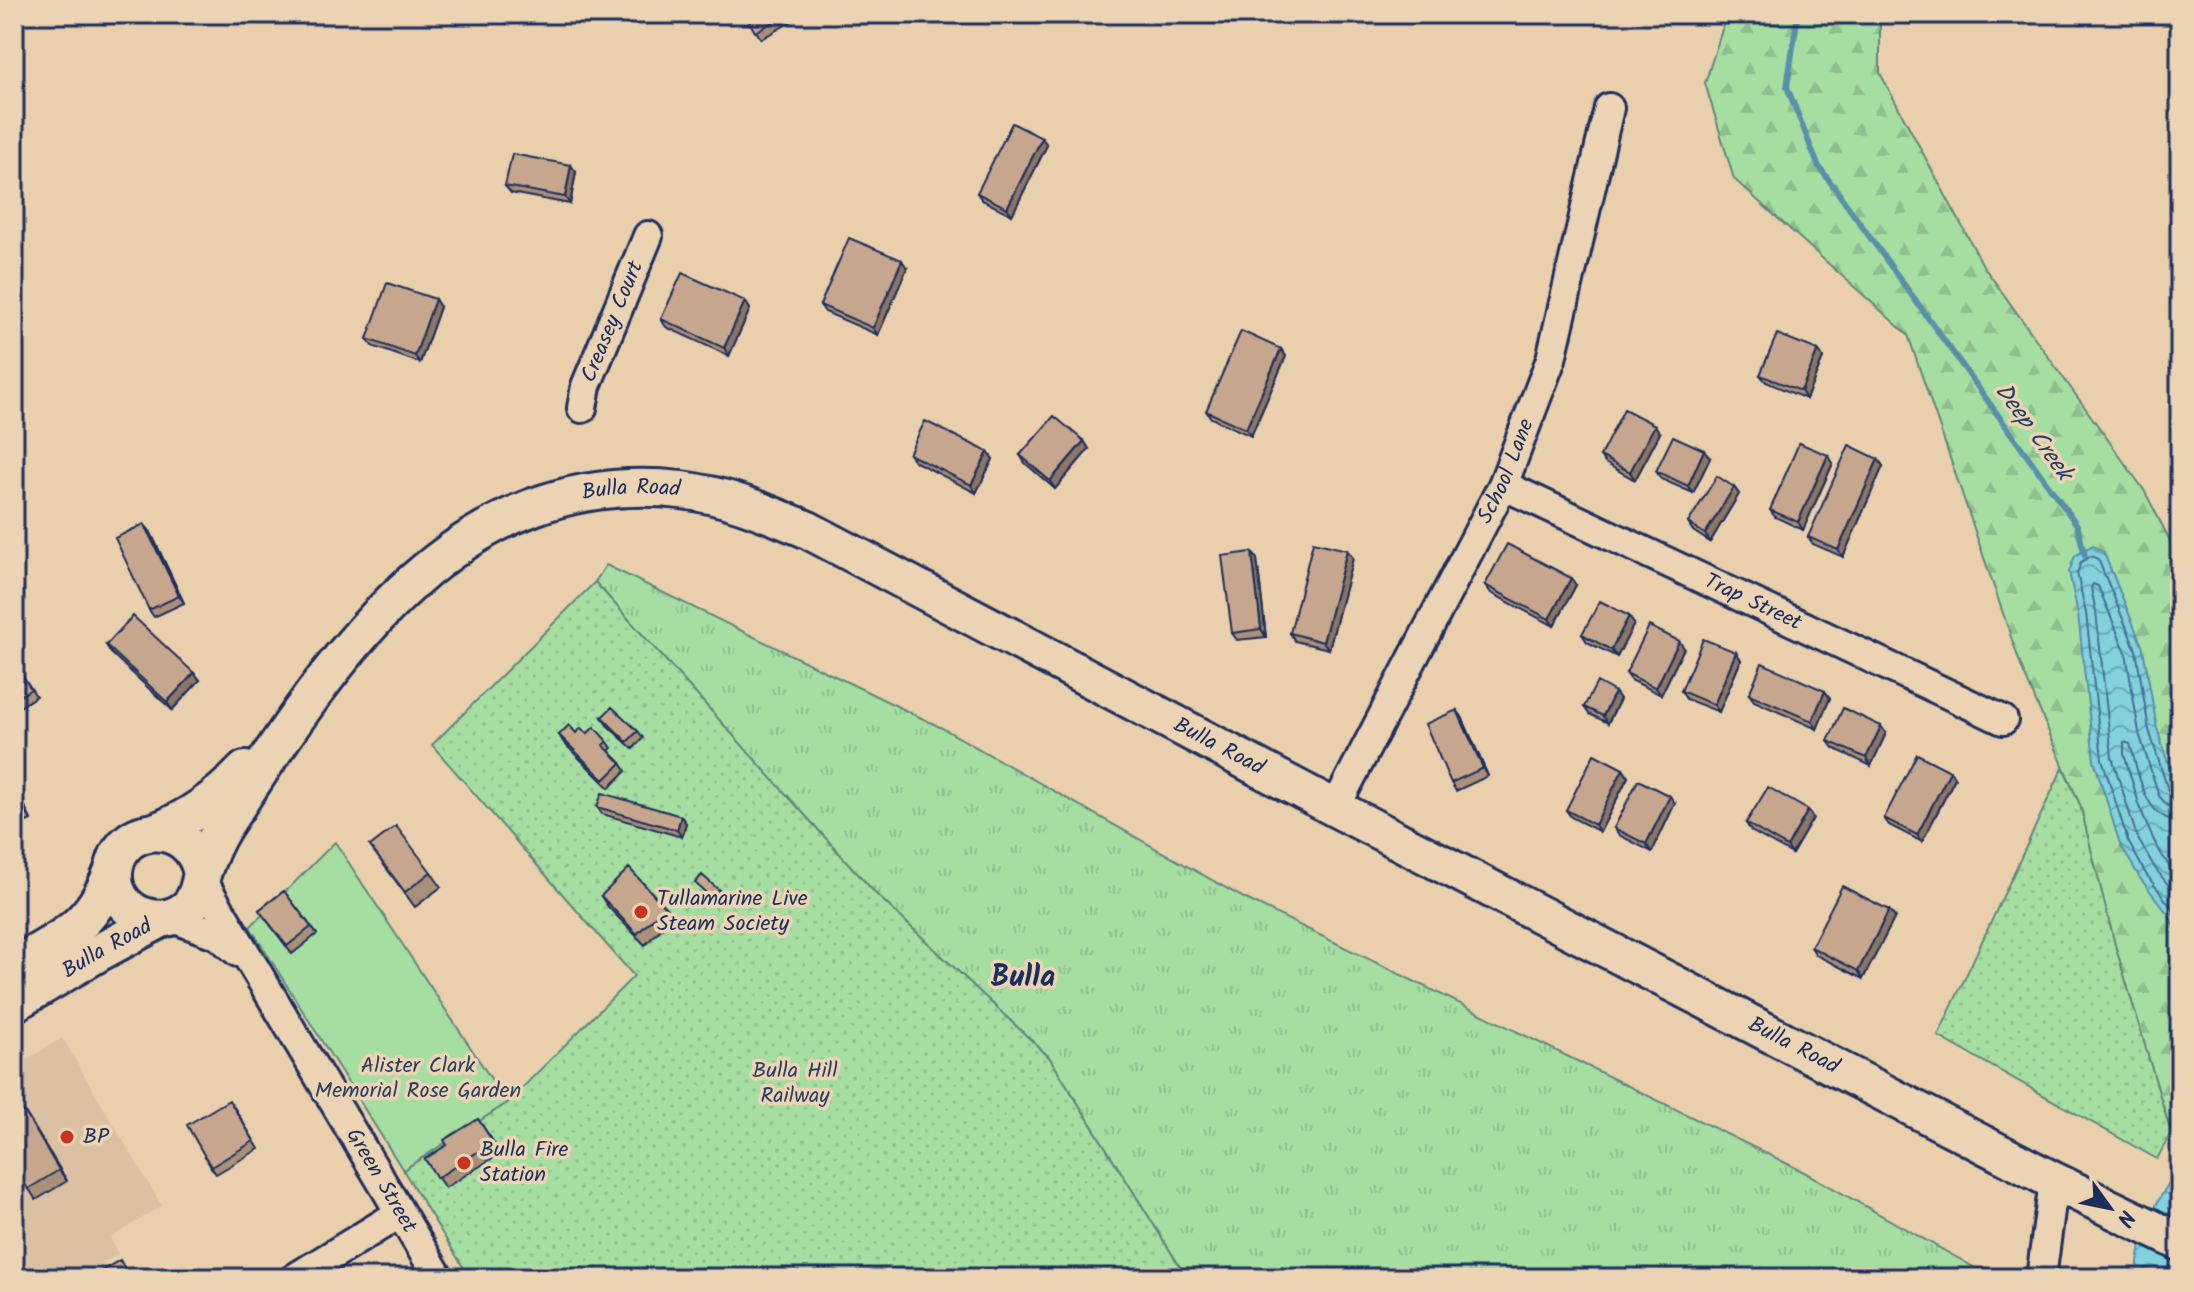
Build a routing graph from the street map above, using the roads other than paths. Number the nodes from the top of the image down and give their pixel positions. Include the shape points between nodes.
1 (1609, 108) dead end
2 (648, 236) dead end
3 (582, 408) dead end
4 (1503, 485) junction
5 (2003, 720) dead end
6 (291, 724) junction
7 (1335, 808) junction
8 (157, 831) junction
9 (115, 864) junction
10 (202, 877) junction
11 (165, 918) junction
12 (248, 960) junction
13 (14, 966) edge
14 (14, 1003) edge
15 (2054, 1181) junction
16 (399, 1214) junction
17 (2180, 1242) edge
18 (295, 1278) edge
19 (439, 1278) edge
20 (2041, 1278) edge

1 - 4 street, School Lane via 1551,359
2 - 3 street, Creasey Court via 586,386
4 - 5 street, Trap Street
4 - 7 street, School Lane
6 - 7 main road, Bulla Road via 395,598 441,556 490,525 537,504 585,492 684,490 745,504 808,530
6 - 8 main road, Bulla Road via 206,806
6 - 10 main road, Bulla Road via 222,829
7 - 15 main road, Bulla Road
8 - 9 main road via 131,841
8 - 10 main road via 183,839 200,860
9 - 11 main road via 117,892 125,905 149,919
9 - 13 main road, Bulla Road via 106,892 86,920
10 - 11 main road via 189,906
10 - 12 street, Green Street
11 - 12 street, Green Street via 218,935
11 - 14 main road, Bulla Road
12 - 16 street, Green Street
15 - 17 main road, Bulla Road
15 - 20 street
16 - 18 street
16 - 19 street, Green Street

